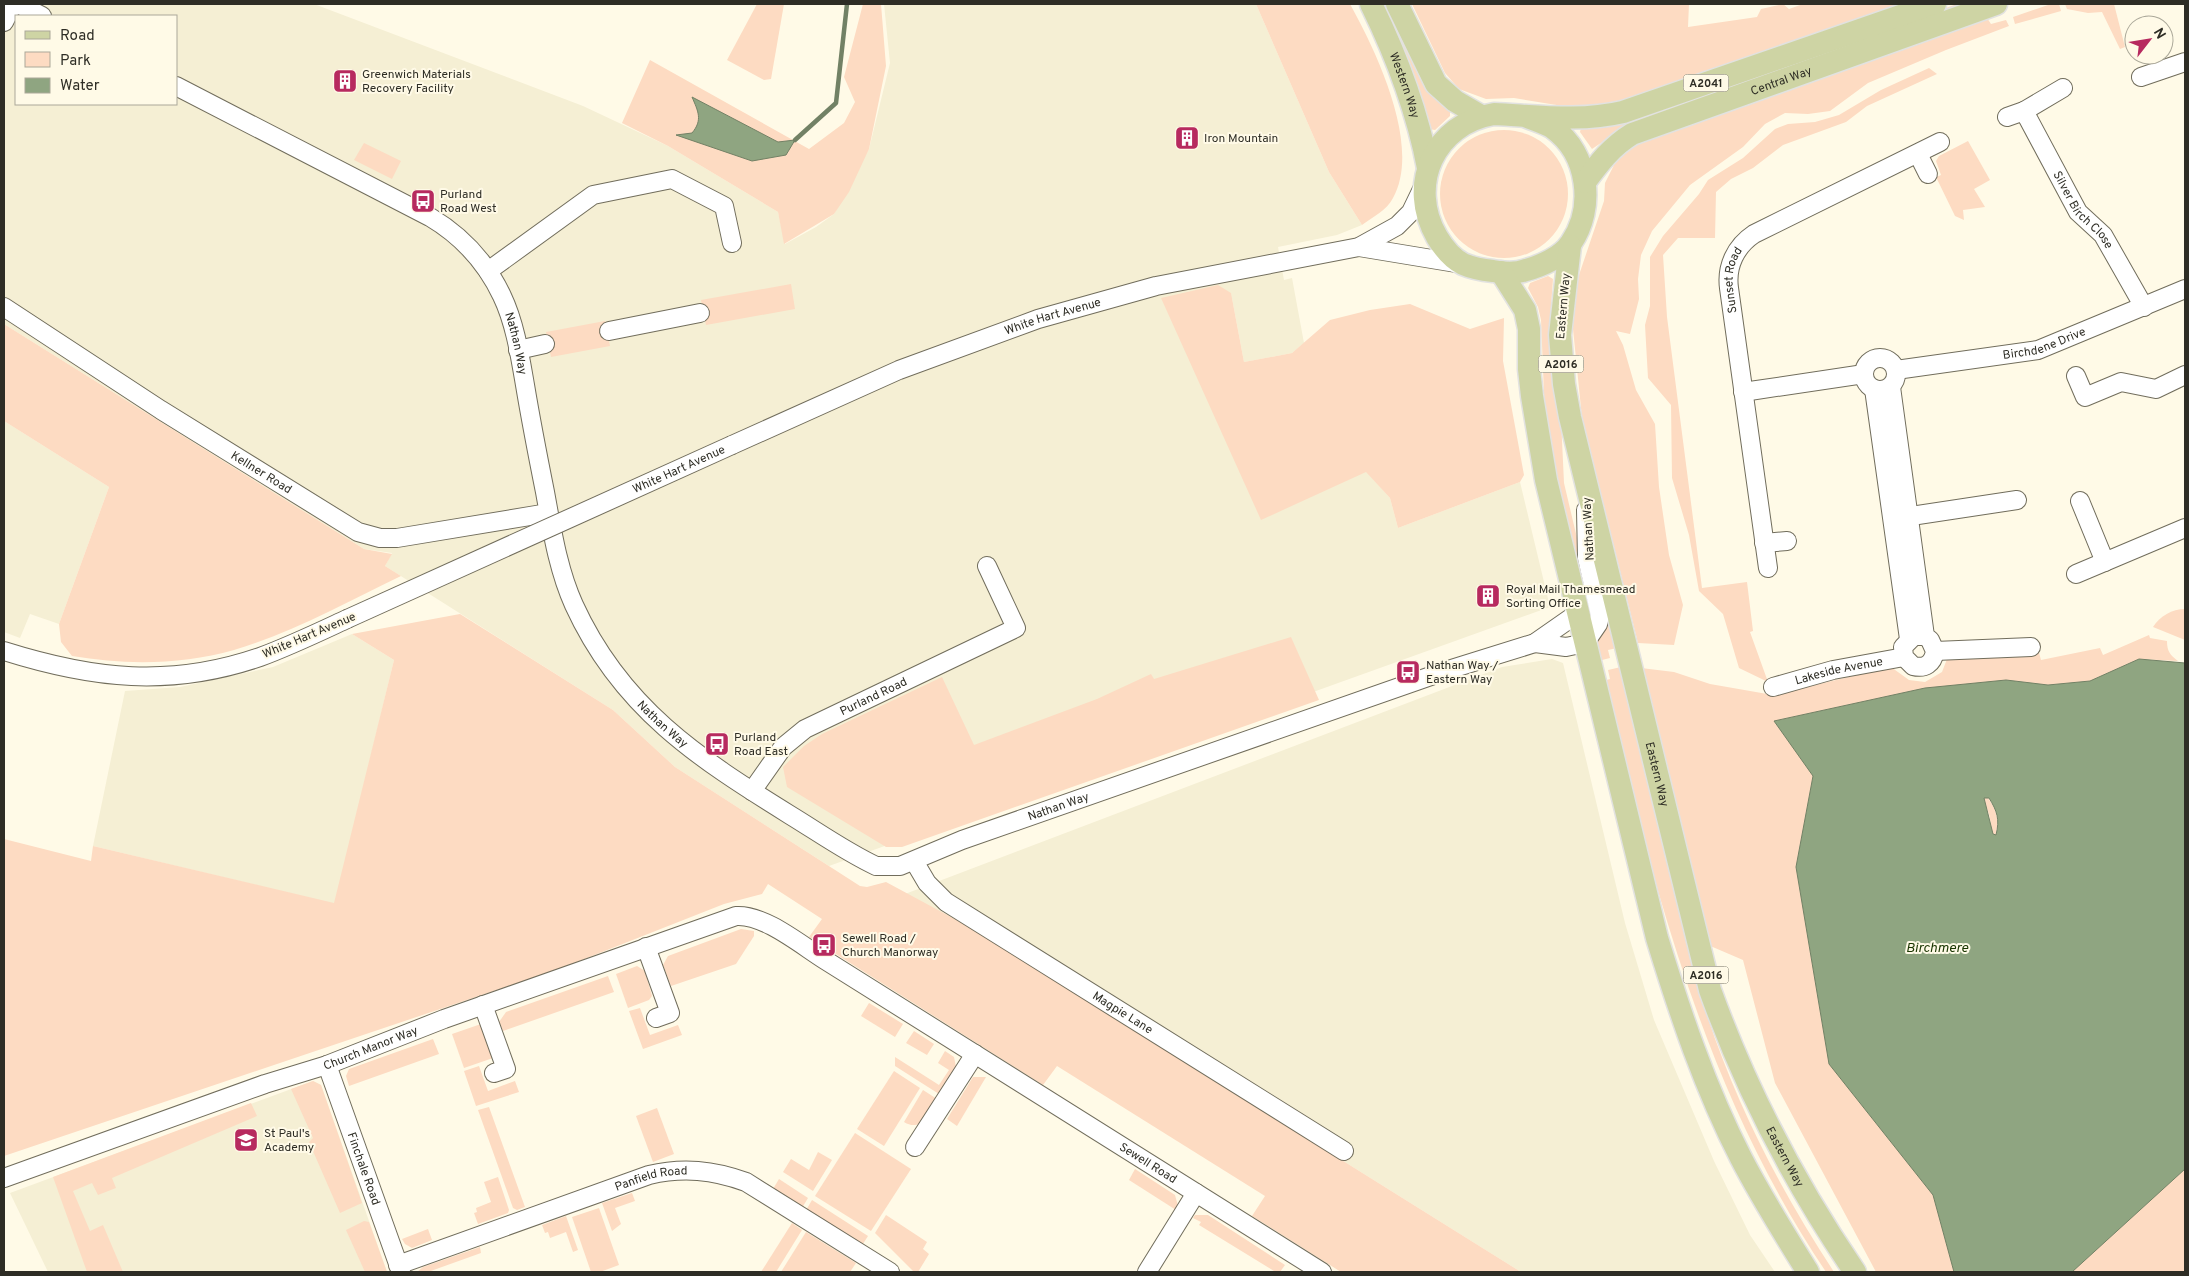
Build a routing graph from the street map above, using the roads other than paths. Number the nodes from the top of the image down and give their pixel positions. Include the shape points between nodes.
1 (13, 4) edge
2 (18, 4) edge
3 (1371, 4) edge
4 (1398, 4) edge
5 (1935, 4) edge
6 (1996, 4) edge
7 (40, 15) edge
8 (4, 22) edge
9 (2185, 62) edge
10 (2141, 77) dead end
11 (178, 87) edge
12 (2063, 88) dead end
13 (2024, 111) junction
14 (1481, 116) junction
15 (1525, 116) junction
16 (2007, 117) dead end
17 (1940, 142) dead end
18 (1918, 154) junction
19 (1928, 174) dead end
20 (1426, 177) junction
21 (1585, 182) junction
22 (732, 243) dead end
23 (1570, 246) junction
24 (1359, 247) junction
25 (1463, 264) junction
26 (488, 271) junction
27 (1501, 272) junction
28 (2185, 290) edge
29 (4, 307) edge
30 (2144, 307) junction
31 (700, 313) dead end
32 (609, 331) dead end
33 (545, 344) dead end
34 (518, 350) junction
35 (1864, 374) junction
36 (2185, 375) edge
37 (2076, 376) dead end
38 (1887, 382) junction
39 (1743, 392) junction
40 (1586, 480) junction
41 (2017, 500) dead end
42 (2080, 501) dead end
43 (548, 513) junction
44 (1901, 518) junction
45 (2185, 528) edge
46 (1788, 540) dead end
47 (1764, 544) junction
48 (2105, 562) junction
49 (987, 566) dead end
50 (1768, 568) dead end
51 (2076, 574) dead end
52 (1578, 613) junction
53 (1917, 637) junction
54 (1535, 643) junction
55 (1585, 643) junction
56 (2031, 647) dead end
57 (4, 651) edge
58 (1935, 651) junction
59 (1904, 657) junction
60 (1774, 688) dead end
61 (752, 792) junction
62 (914, 861) junction
63 (736, 916) joint
64 (646, 947) junction
65 (483, 1005) junction
66 (656, 1018) dead end
67 (975, 1054) junction
68 (327, 1065) junction
69 (494, 1073) dead end
70 (915, 1147) dead end
71 (1344, 1151) dead end
72 (4, 1178) edge
73 (1196, 1193) junction
74 (399, 1269) edge
75 (890, 1272) edge
76 (1147, 1272) edge
77 (1322, 1272) edge
78 (1808, 1272) edge
79 (1854, 1272) edge

1 - 8 street
2 - 7 street
3 - 20 main road, Western Way via 1416,111
4 - 14 main road, Western Way via 1436,84 1455,101
5 - 15 main road, Central Way / A2041 via 1623,112 1579,118
6 - 21 main road, Central Way / A2041 via 1632,134 1605,154
9 - 10 street
11 - 26 street, Nathan Way via 450,229
12 - 13 street
13 - 16 street
13 - 30 street, Silver Birch Close via 2078,212 2103,235
14 - 15 main road
14 - 20 main road via 1450,134 1437,149
15 - 21 main road via 1553,128 1572,148
17 - 18 street, Sunset Road
18 - 19 street
18 - 39 street, Sunset Road via 1754,234 1742,244 1730,265 1728,280
20 - 24 street, White Hart Avenue via 1411,212 1397,226
20 - 25 main road via 1424,199 1429,223 1443,248
21 - 23 main road via 1586,208
22 - 26 street via 724,206 672,179 593,194
23 - 27 main road via 1535,268
23 - 40 main road, Eastern Way / A2016 via 1561,308 1561,359 1570,417
24 - 25 street, White Hart Avenue
24 - 57 street, White Hart Avenue, bridge via 1156,286 1038,319 899,370 259,657 186,674 122,677 67,670
25 - 27 main road
26 - 34 street, Nathan Way via 503,298
27 - 52 main road, A2016 via 1525,310 1536,427
28 - 30 street, Birchdene Drive
29 - 43 street, Kellner Road via 161,410 358,532 380,538 397,538
30 - 38 street, Birchdene Drive via 2038,350
31 - 32 street
33 - 34 street
34 - 43 street, Nathan Way
35 - 38 street via 1866,381
35 - 38 street via 1868,364 1876,358 1889,361
35 - 39 street
36 - 37 street via 2156,389 2121,382 2085,397
38 - 44 street
39 - 47 street, Sunset Road
40 - 55 street, Nathan Way via 1587,558 1600,615
40 - 79 main road, Eastern Way / A2016 via 1710,990 1730,1045 1772,1134 1818,1218
41 - 44 street
42 - 48 street
43 - 61 street, Nathan Way via 562,575 591,638 606,662 669,732
44 - 53 street
45 - 48 street
46 - 47 street
47 - 50 street, Sunset Road
48 - 51 street
49 - 61 street, Purland Road via 1016,628 805,728 783,747
52 - 54 street, Nathan Way
52 - 55 main road, A2016
53 - 58 street via 1930,640
53 - 59 street via 1903,647
54 - 55 street, Nathan Way via 1566,647
54 - 62 street, Nathan Way via 1430,676 962,840
55 - 78 main road, A2016 via 1657,938 1680,1012 1740,1156
56 - 58 street
58 - 59 street via 1931,663 1925,666 1913,666
59 - 60 street, Lakeside Avenue via 1833,670
61 - 62 street, Nathan Way via 876,866 900,866
62 - 71 street, Magpie Lane via 927,884 946,902
63 - 64 street, Church Manor Way
63 - 67 street, Sewell Road via 749,915 762,920
64 - 65 street, Church Manor Way
64 - 66 street via 670,1012
65 - 68 street, Church Manor Way
65 - 69 street via 506,1068
67 - 70 street
67 - 73 street, Sewell Road
68 - 72 street, Church Manor Way via 265,1084
68 - 74 street, Finchale Road
73 - 76 street
73 - 77 street, Sewell Road
74 - 75 street, Panfield Road via 649,1175 698,1170 746,1182

